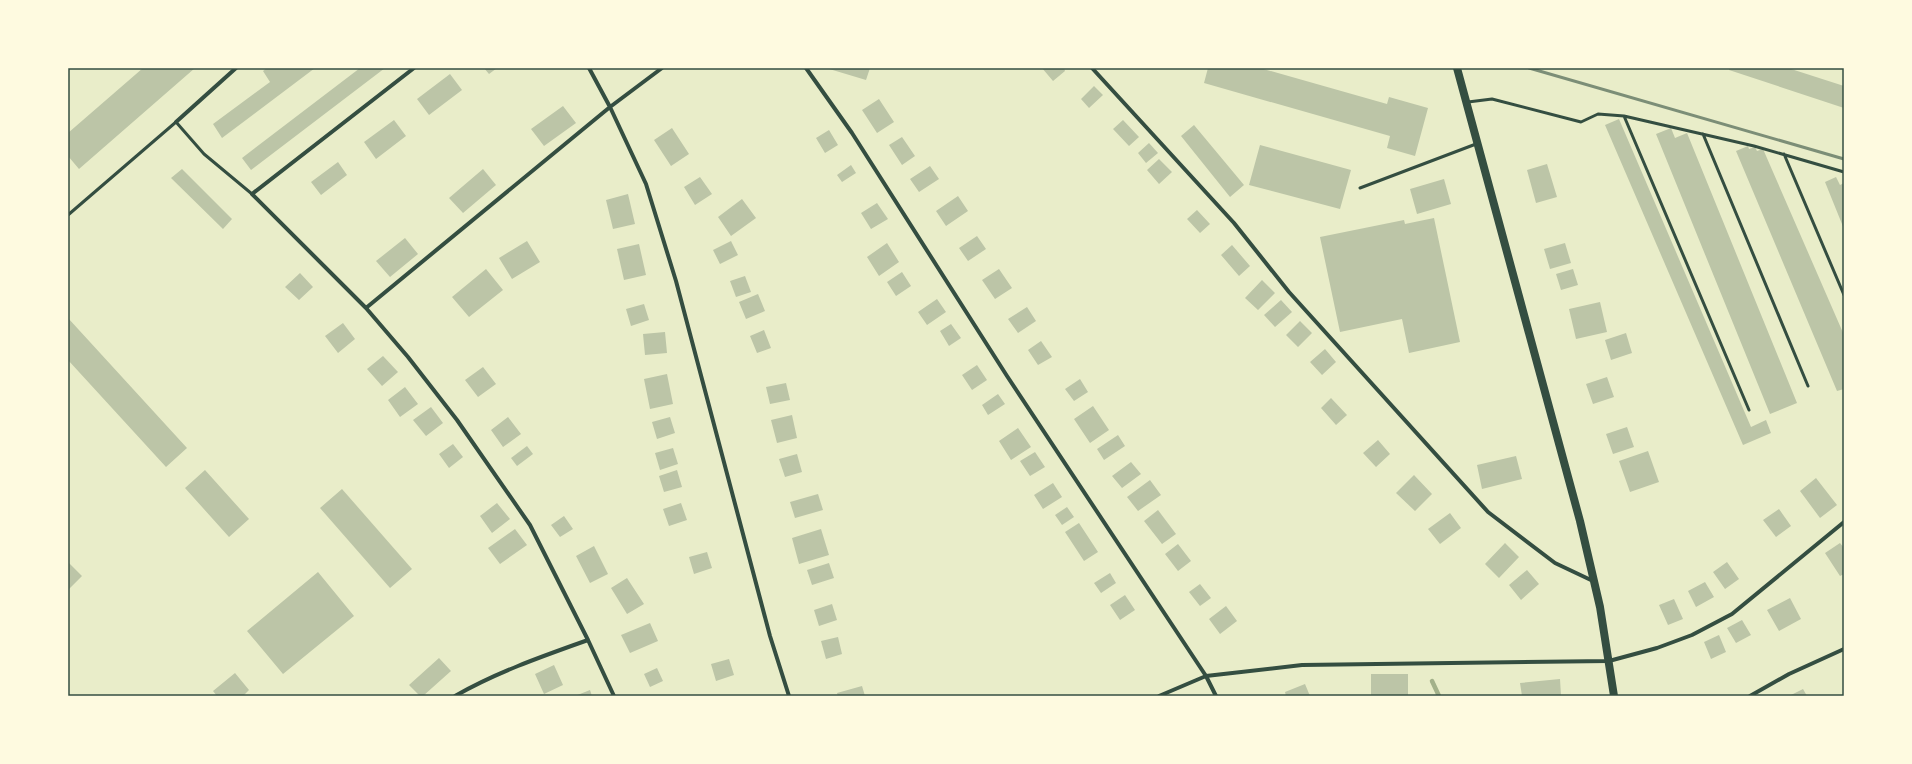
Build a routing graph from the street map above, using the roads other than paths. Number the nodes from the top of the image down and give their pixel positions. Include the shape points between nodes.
1 (236, 68) edge
2 (414, 68) edge
3 (589, 68) edge
4 (662, 68) edge
5 (806, 68) edge
6 (1092, 68) edge
7 (1457, 68) edge
8 (1467, 102) junction
9 (610, 108) junction
10 (1624, 116) junction
11 (176, 122) junction
12 (1703, 134) junction
13 (1478, 144) junction
14 (1784, 154) junction
15 (1844, 172) edge
16 (1360, 188) dead end
17 (252, 194) junction
18 (68, 215) edge
19 (1844, 295) edge
20 (366, 308) junction
21 (1808, 386) dead end
22 (1749, 410) dead end
23 (1844, 522) edge
24 (1594, 581) junction
25 (588, 640) junction
26 (1844, 649) edge
27 (1609, 661) junction
28 (1206, 676) junction
29 (455, 696) edge
30 (614, 696) edge
31 (789, 696) edge
32 (1159, 696) edge
33 (1216, 696) edge
34 (1614, 696) edge
35 (1750, 696) edge

1 - 11 street
2 - 17 street
3 - 9 street
4 - 9 street
5 - 28 street via 852,133 1011,383
6 - 24 street via 1234,223 1290,292 1488,512 1556,563
7 - 8 main road
8 - 10 lane via 1492,99 1581,122 1598,114
8 - 13 main road
9 - 20 street
9 - 31 street via 646,184 676,281 768,628
10 - 12 lane
10 - 22 lane
11 - 17 lane via 204,154
11 - 18 lane
12 - 14 lane
12 - 21 lane
13 - 16 lane
13 - 24 main road via 1559,439
14 - 15 lane
14 - 19 lane
17 - 20 street
20 - 25 street via 408,356 457,420 530,525
23 - 27 street via 1732,614 1692,635
24 - 27 main road
25 - 29 street via 481,681
25 - 30 street
26 - 35 street via 1789,674
27 - 28 street via 1302,665
27 - 34 main road
28 - 32 street
28 - 33 street

